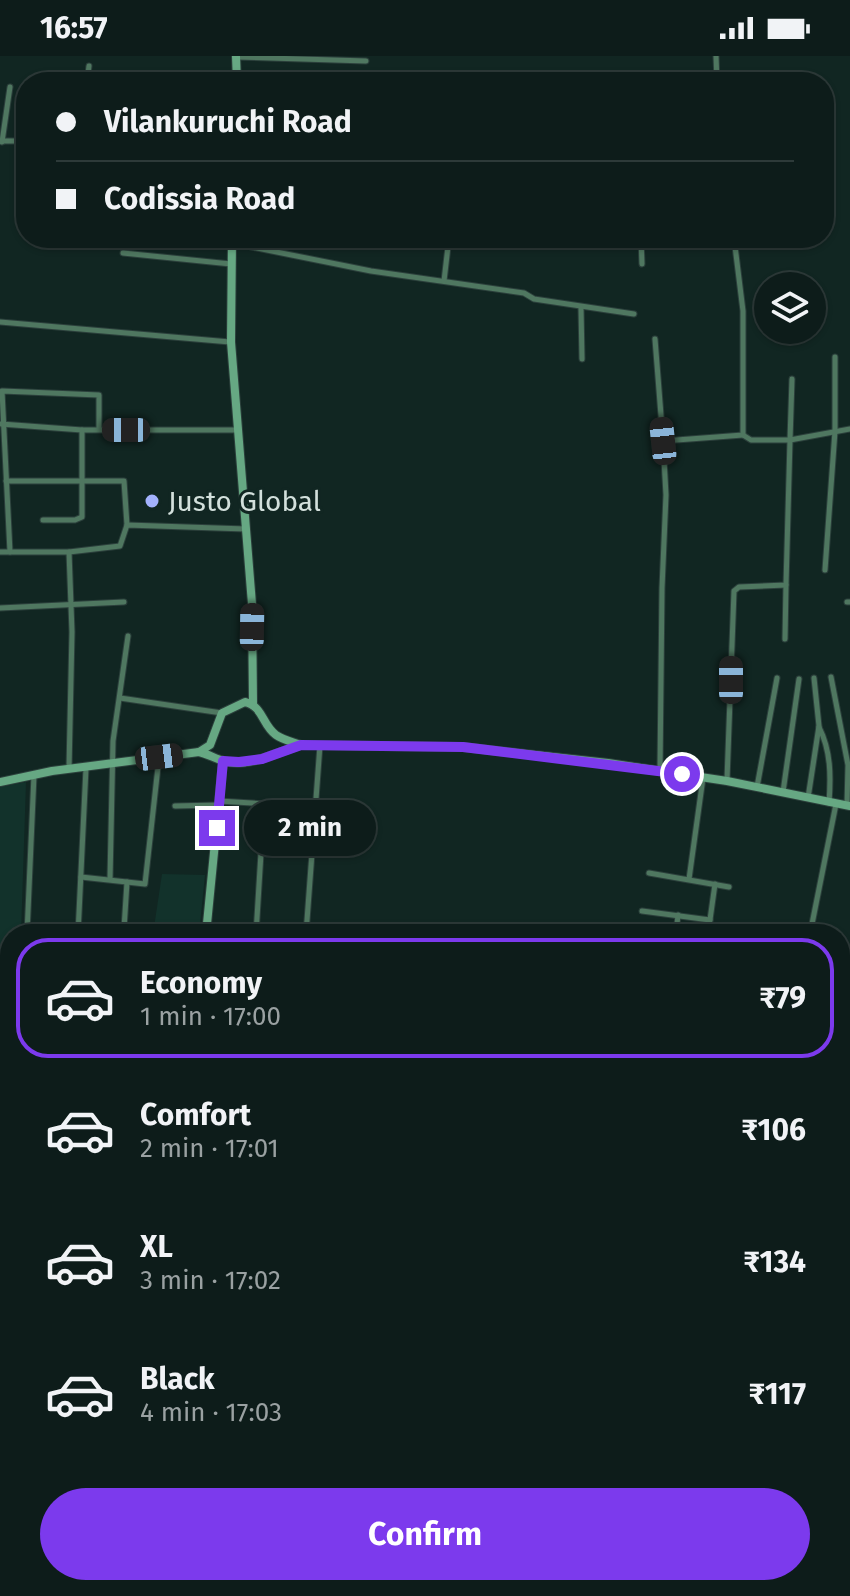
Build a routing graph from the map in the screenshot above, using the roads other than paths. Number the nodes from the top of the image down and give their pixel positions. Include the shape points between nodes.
1 (236, 56) edge
2 (366, 61) dead end
3 (89, 66) dead end
4 (88, 72) edge
5 (10, 87) dead end
6 (1, 142) edge
7 (232, 248) edge
8 (268, 248) edge
9 (448, 248) edge
10 (641, 248) edge
11 (735, 248) edge
12 (123, 253) dead end
13 (231, 264) junction
14 (642, 264) dead end
15 (444, 281) junction
16 (581, 308) junction
17 (634, 314) dead end
18 (0, 322) edge
19 (655, 339) dead end
20 (231, 342) junction
21 (835, 357) dead end
22 (582, 359) dead end
23 (792, 379) dead end
24 (2, 424) edge
25 (99, 429) junction
26 (850, 429) edge
27 (82, 430) junction
28 (237, 430) junction
29 (835, 431) junction
30 (743, 435) junction
31 (790, 440) junction
32 (663, 441) junction
33 (6, 481) junction
34 (82, 481) junction
35 (43, 520) dead end
36 (127, 525) junction
37 (247, 529) junction
38 (0, 552) edge
39 (10, 552) junction
40 (69, 552) junction
41 (825, 570) dead end
42 (786, 585) junction
43 (124, 602) dead end
44 (71, 605) junction
45 (0, 608) edge
46 (128, 636) dead end
47 (785, 639) dead end
48 (831, 677) dead end
49 (777, 678) dead end
50 (814, 678) dead end
51 (799, 679) dead end
52 (120, 697) junction
53 (253, 704) junction
54 (222, 713) junction
55 (819, 726) junction
56 (301, 745) junction
57 (320, 745) junction
58 (199, 752) junction
59 (159, 757) junction
60 (223, 761) junction
61 (112, 765) junction
62 (87, 767) junction
63 (69, 769) junction
64 (660, 771) junction
65 (34, 775) junction
66 (703, 777) junction
67 (727, 781) junction
68 (0, 782) edge
69 (757, 788) junction
70 (782, 793) junction
71 (807, 799) junction
72 (219, 803) junction
73 (264, 804) junction
74 (832, 804) junction
75 (175, 806) dead end
76 (848, 806) edge
77 (315, 807) junction
78 (649, 873) dead end
79 (81, 877) junction
80 (110, 879) junction
81 (689, 879) junction
82 (127, 882) junction
83 (715, 884) junction
84 (729, 887) dead end
85 (642, 911) dead end
86 (678, 915) junction
87 (710, 920) junction
88 (27, 924) edge
89 (79, 924) edge
90 (124, 924) edge
91 (207, 924) edge
92 (257, 924) edge
93 (307, 924) edge
94 (677, 924) edge
95 (709, 924) edge
96 (812, 924) edge

1 - 2 street
3 - 4 street
5 - 6 street
7 - 13 main road
8 - 15 street
9 - 15 street
10 - 14 street
11 - 30 street via 743,311
12 - 13 street
13 - 20 main road
15 - 16 street
16 - 17 street
16 - 22 street
18 - 20 street
19 - 32 street
20 - 28 main road
21 - 29 street
23 - 31 street
24 - 25 street via 2,391 99,395
24 - 27 street
24 - 33 street
25 - 27 street
25 - 28 street
26 - 29 street
27 - 34 street
28 - 37 main road
29 - 31 street
29 - 41 street
30 - 31 street via 751,440
30 - 32 street
31 - 42 street
32 - 64 street
33 - 34 street
33 - 39 street
34 - 35 street via 82,517
34 - 36 street via 124,481
36 - 37 street
36 - 40 street via 120,546
37 - 53 main road
38 - 39 street
39 - 40 street
40 - 44 street
42 - 47 street
42 - 67 street via 734,591
43 - 44 street
44 - 45 street
44 - 63 street
46 - 52 street
48 - 76 street via 848,765
49 - 69 street
50 - 55 street
51 - 70 street
52 - 54 street
52 - 61 street
53 - 54 main road via 245,702
53 - 56 main road via 278,737
54 - 58 main road via 210,745
55 - 71 street
55 - 74 street via 831,772
56 - 57 main road
56 - 60 main road via 262,759
57 - 64 main road via 463,747
57 - 77 street
58 - 59 main road
58 - 60 main road
59 - 61 main road
59 - 82 street via 147,881
60 - 72 main road
61 - 62 main road
61 - 80 street
62 - 63 main road
62 - 79 street
63 - 65 main road
64 - 66 main road
65 - 68 main road
65 - 88 street
66 - 67 main road
66 - 81 street
67 - 69 main road
69 - 70 main road
70 - 71 main road
71 - 74 main road
72 - 73 street
72 - 75 street
72 - 91 main road
73 - 77 street
73 - 92 street
74 - 76 main road
74 - 96 street
77 - 93 street
78 - 81 street
79 - 80 street
79 - 89 street
80 - 82 street
81 - 83 street
82 - 90 street
83 - 84 street
83 - 87 street
85 - 86 street
86 - 87 street
86 - 94 street
87 - 95 street

